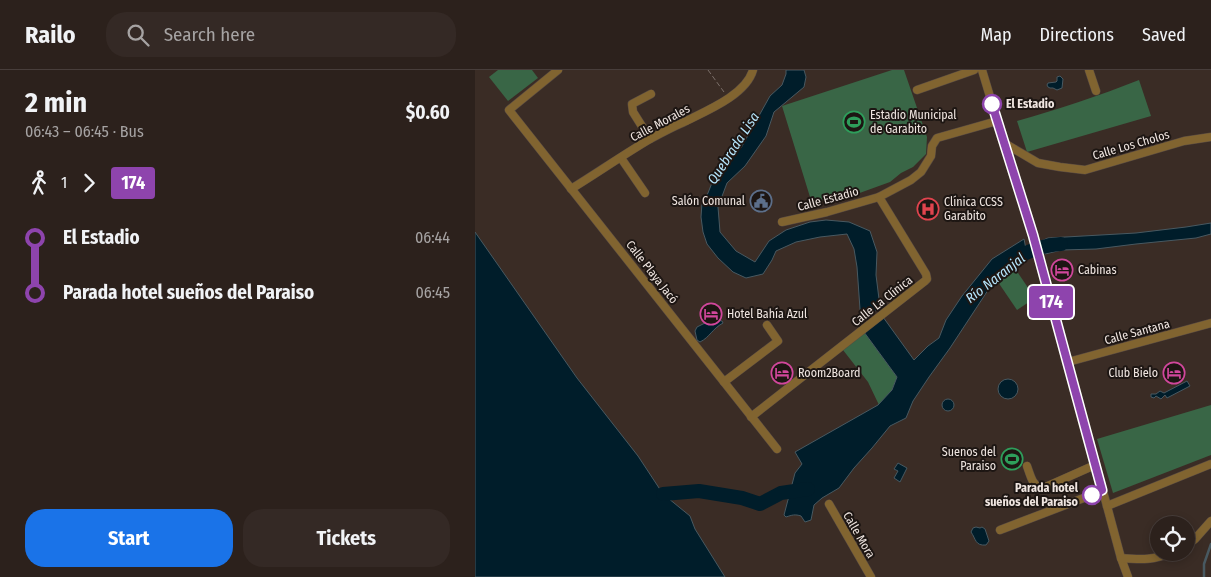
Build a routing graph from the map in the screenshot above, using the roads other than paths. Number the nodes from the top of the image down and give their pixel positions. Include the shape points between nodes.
1 (558, 70) edge
2 (753, 70) edge
3 (975, 70) edge
4 (982, 70) edge
5 (1089, 70) edge
6 (917, 90) dead end
7 (1096, 91) dead end
8 (651, 94) dead end
9 (997, 121) junction
10 (1211, 137) edge
11 (649, 140) junction
12 (1004, 143) junction
13 (621, 158) junction
14 (571, 189) junction
15 (645, 193) dead end
16 (879, 197) junction
17 (782, 222) dead end
18 (1211, 323) edge
19 (767, 325) dead end
20 (1068, 362) junction
21 (724, 382) junction
22 (751, 417) junction
23 (777, 449) dead end
24 (1211, 464) edge
25 (1095, 465) junction
26 (1027, 466) dead end
27 (1102, 490) junction
28 (829, 504) dead end
29 (1107, 506) junction
30 (1211, 521) edge
31 (1000, 530) dead end
32 (1195, 539) edge
33 (1121, 558) junction
34 (1150, 559) edge
35 (871, 577) edge
36 (1128, 577) edge

1 - 14 street, Calle Playa Jacó via 509,110
2 - 11 street, Calle Morales via 745,84 719,105
3 - 6 street
4 - 9 street
5 - 7 street
8 - 11 street via 632,104 633,112
9 - 12 street
9 - 16 street via 937,138 921,172
10 - 12 street, Calle Los Cholos via 1184,141 1085,170 1038,163
11 - 13 street, Calle Morales
12 - 20 street
13 - 14 street, Calle Morales
13 - 15 street
14 - 21 street, Calle Playa Jacó
16 - 17 street, Calle Estadio
16 - 22 street, Calle La Clínica via 927,276 925,281
18 - 20 street, Calle Santana
19 - 21 street via 778,341
20 - 25 street
21 - 22 street, Calle Playa Jacó
22 - 23 street, Calle Playa Jacó
24 - 29 street
25 - 26 street via 1041,488 1034,484
25 - 27 street
27 - 29 street
27 - 31 street
28 - 35 street, Calle Mora
29 - 33 street
30 - 32 street
33 - 34 street
33 - 36 street

